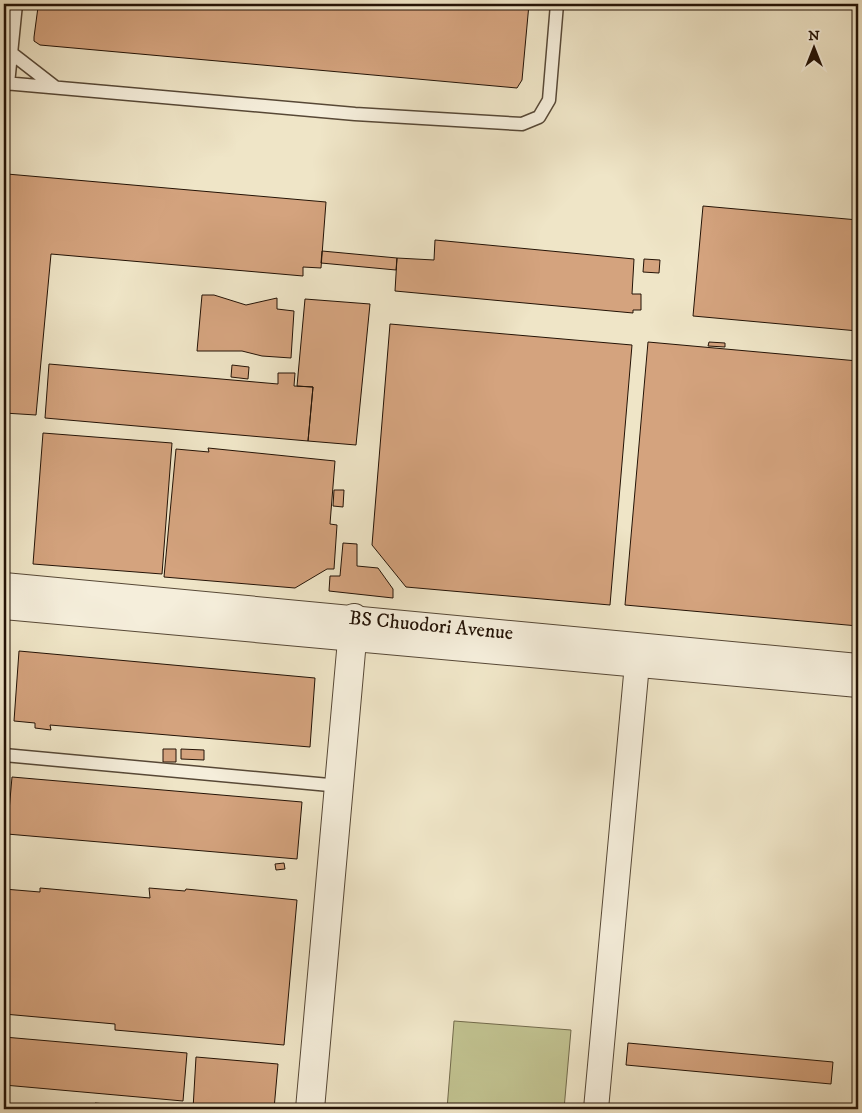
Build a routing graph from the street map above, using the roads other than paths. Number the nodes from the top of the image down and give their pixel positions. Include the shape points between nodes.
1 (16, 4) edge
2 (557, 4) edge
3 (8, 50) edge
4 (6, 83) edge
5 (55, 87) junction
6 (4, 585) edge
7 (4, 607) edge
8 (353, 628) junction
9 (637, 664) junction
10 (858, 666) edge
11 (858, 685) edge
12 (4, 755) edge
13 (340, 786) junction
14 (310, 1109) edge
15 (596, 1109) edge

1 - 3 lane
2 - 5 lane via 549,100 539,117 522,124 355,114
3 - 4 lane
3 - 5 lane
4 - 5 lane
6 - 8 street, BS Chuodori Avenue
7 - 8 street, BS Chuodori Avenue
8 - 9 street, BS Chuodori Avenue
8 - 10 street, BS Chuodori Avenue
8 - 13 street
9 - 11 street, BS Chuodori Avenue
9 - 15 street
12 - 13 lane
13 - 14 street

